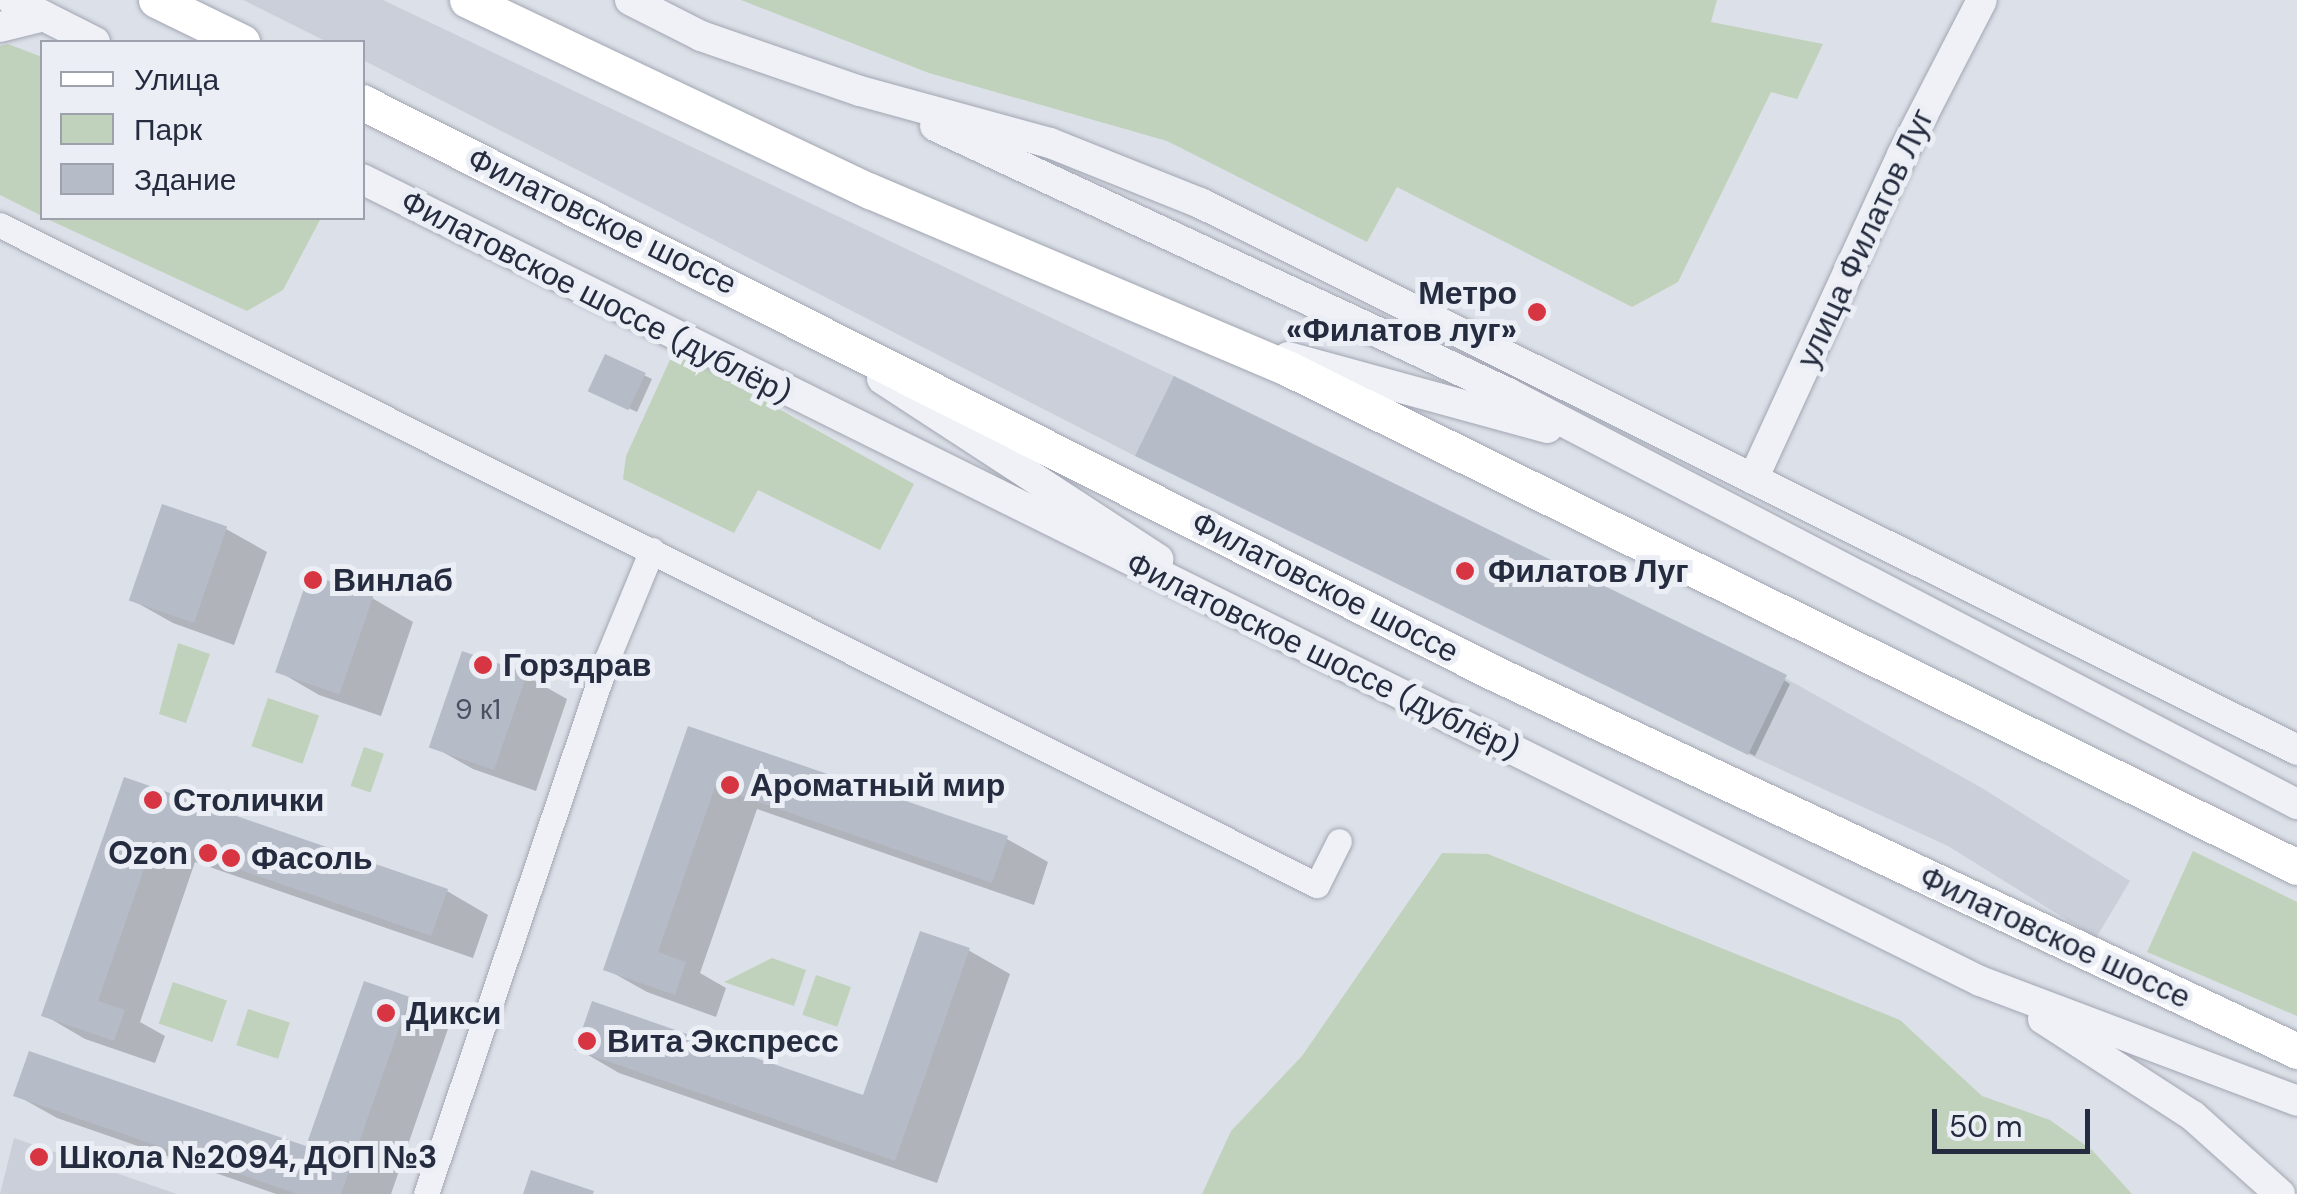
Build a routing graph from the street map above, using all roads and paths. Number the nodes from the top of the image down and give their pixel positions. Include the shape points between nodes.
1 (12, 0) edge
2 (156, 0) edge
3 (467, 0) edge
4 (630, 0) edge
5 (1982, 0) edge
6 (44, 16) junction
7 (0, 27) edge
8 (91, 40) edge
9 (238, 40) edge
10 (860, 91) junction
11 (365, 103) edge
12 (365, 180) edge
13 (0, 225) edge
14 (754, 296) junction
15 (1218, 338) junction
16 (1589, 440) junction
17 (1753, 479) junction
18 (652, 550) junction
19 (1273, 634) junction
20 (2297, 750) edge
21 (2297, 804) edge
22 (1339, 840) dead end
23 (2297, 868) edge
24 (1980, 981) junction
25 (2297, 1050) edge
26 (2297, 1100) edge
27 (426, 1194) edge
28 (2280, 1194) edge

1 - 6 street
2 - 9 main road
3 - 15 main road via 838,177
4 - 10 street via 702,36
5 - 17 street, улица Филатов Луг via 1902,154
6 - 7 street
6 - 8 street
10 - 16 street via 1508,393
10 - 17 street via 1050,144 1200,204
11 - 14 main road, Филатовское шоссе
12 - 19 street, Филатовское шоссе (дублёр)
13 - 18 street
14 - 19 street
14 - 25 main road, Филатовское шоссе via 1492,672
15 - 16 street
15 - 23 main road
16 - 21 street
17 - 20 street
18 - 22 street via 1317,885
18 - 27 street via 607,659
19 - 24 street, Филатовское шоссе (дублёр)
24 - 26 street, Филатовское шоссе (дублёр)
24 - 28 street via 2193,1116

